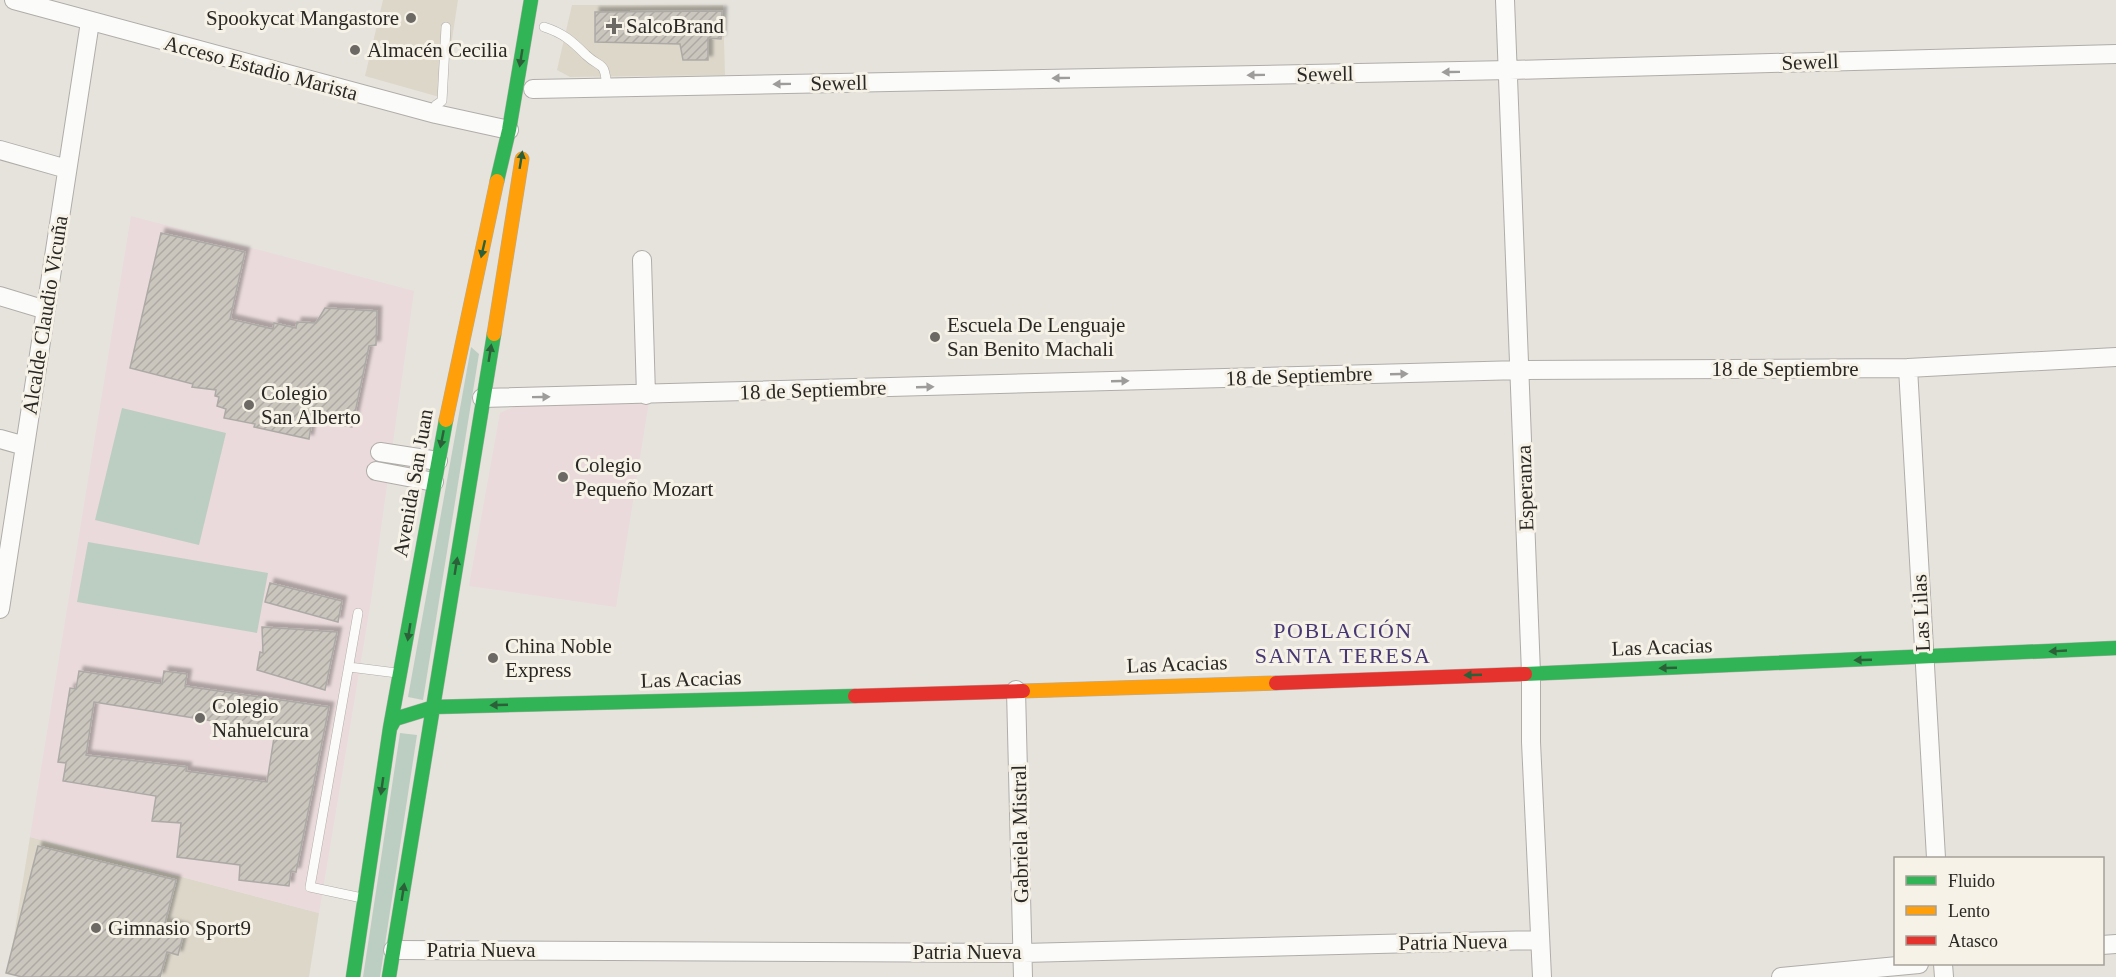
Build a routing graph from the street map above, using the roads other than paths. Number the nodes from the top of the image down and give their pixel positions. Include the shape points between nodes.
1 (14, 0) edge
2 (531, 0) edge
3 (1505, 0) edge
4 (547, 9) dead end
5 (90, 22) junction
6 (446, 27) dead end
7 (543, 32) joint
8 (2116, 54) edge
9 (1510, 70) junction
10 (607, 87) junction
11 (533, 89) dead end
12 (436, 114) junction
13 (509, 130) junction
14 (524, 147) dead end
15 (0, 150) edge
16 (67, 169) junction
17 (642, 260) dead end
18 (0, 296) edge
19 (46, 310) junction
20 (467, 315) junction
21 (495, 322) junction
22 (2116, 357) edge
23 (1908, 368) junction
24 (1521, 370) junction
25 (646, 394) junction
26 (483, 398) junction
27 (0, 439) edge
28 (25, 446) junction
29 (380, 452) dead end
30 (438, 461) junction
31 (376, 471) dead end
32 (434, 482) junction
33 (3, 568) edge
34 (0, 609) edge
35 (358, 613) dead end
36 (2116, 648) edge
37 (1924, 658) junction
38 (349, 667) junction
39 (1531, 673) junction
40 (402, 674) junction
41 (1016, 690) junction
42 (434, 707) junction
43 (390, 728) junction
44 (1936, 857) edge
45 (364, 898) junction
46 (1540, 940) junction
47 (393, 950) junction
48 (1023, 953) junction
49 (1898, 965) edge
50 (353, 977) edge
51 (389, 977) edge
52 (1023, 977) edge
53 (1542, 977) edge
54 (1781, 977) edge

1 - 5 street, Acceso Estadio Marista
2 -> 13 main road, Avenida San Juan
3 - 9 street, Esperanza
4 - 7 main road
5 - 12 street, Acceso Estadio Marista
5 - 16 street, Alcalde Claudio Vicuña
6 - 12 lane via 442,101 435,105
7 - 10 lane via 567,36 597,61 606,71
8 - 9 street, Sewell
9 -> 10 street, Sewell
9 - 24 street, Esperanza
10 - 11 street, Sewell
12 - 13 street, Acceso Estadio Marista
13 -> 20 main road, Avenida San Juan
21 -> 14 main road
15 - 16 street
16 - 19 street, Alcalde Claudio Vicuña
17 - 25 street
18 - 19 street
19 - 28 street, Alcalde Claudio Vicuña
20 - 21 main road via 482,315
20 -> 30 main road, Avenida San Juan
26 -> 21 main road
22 - 23 street, 18 de Septiembre
23 - 24 street, 18 de Septiembre
23 - 37 street, Las Lilas
25 -> 24 street, 18 de Septiembre
24 - 39 street, Esperanza
26 -> 25 street, 18 de Septiembre
42 -> 26 main road
27 - 28 street
28 - 33 street, Alcalde Claudio Vicuña
29 - 30 street
30 - 32 main road, Avenida San Juan
31 - 32 street
32 -> 40 main road, Avenida San Juan
33 - 34 street, Alcalde Claudio Vicuña
35 - 38 lane
36 -> 37 main road, Las Acacias
37 -> 39 main road, Las Acacias
37 - 44 street, Las Lilas
38 - 40 lane
38 - 45 lane via 310,887
39 -> 41 main road, Las Acacias
39 - 46 street, Esperanza
40 - 43 main road, Avenida San Juan
41 -> 42 main road, Las Acacias
41 - 48 street, Gabriela Mistral
42 - 43 main road, Las Acacias via 395,719
47 -> 42 main road
43 -> 45 main road, Avenida San Juan
45 - 50 main road, Avenida San Juan
46 - 48 street, Patria Nueva
46 - 53 street, Esperanza
47 - 48 street, Patria Nueva
47 - 51 main road
48 - 52 street, Gabriela Mistral
49 - 54 street

